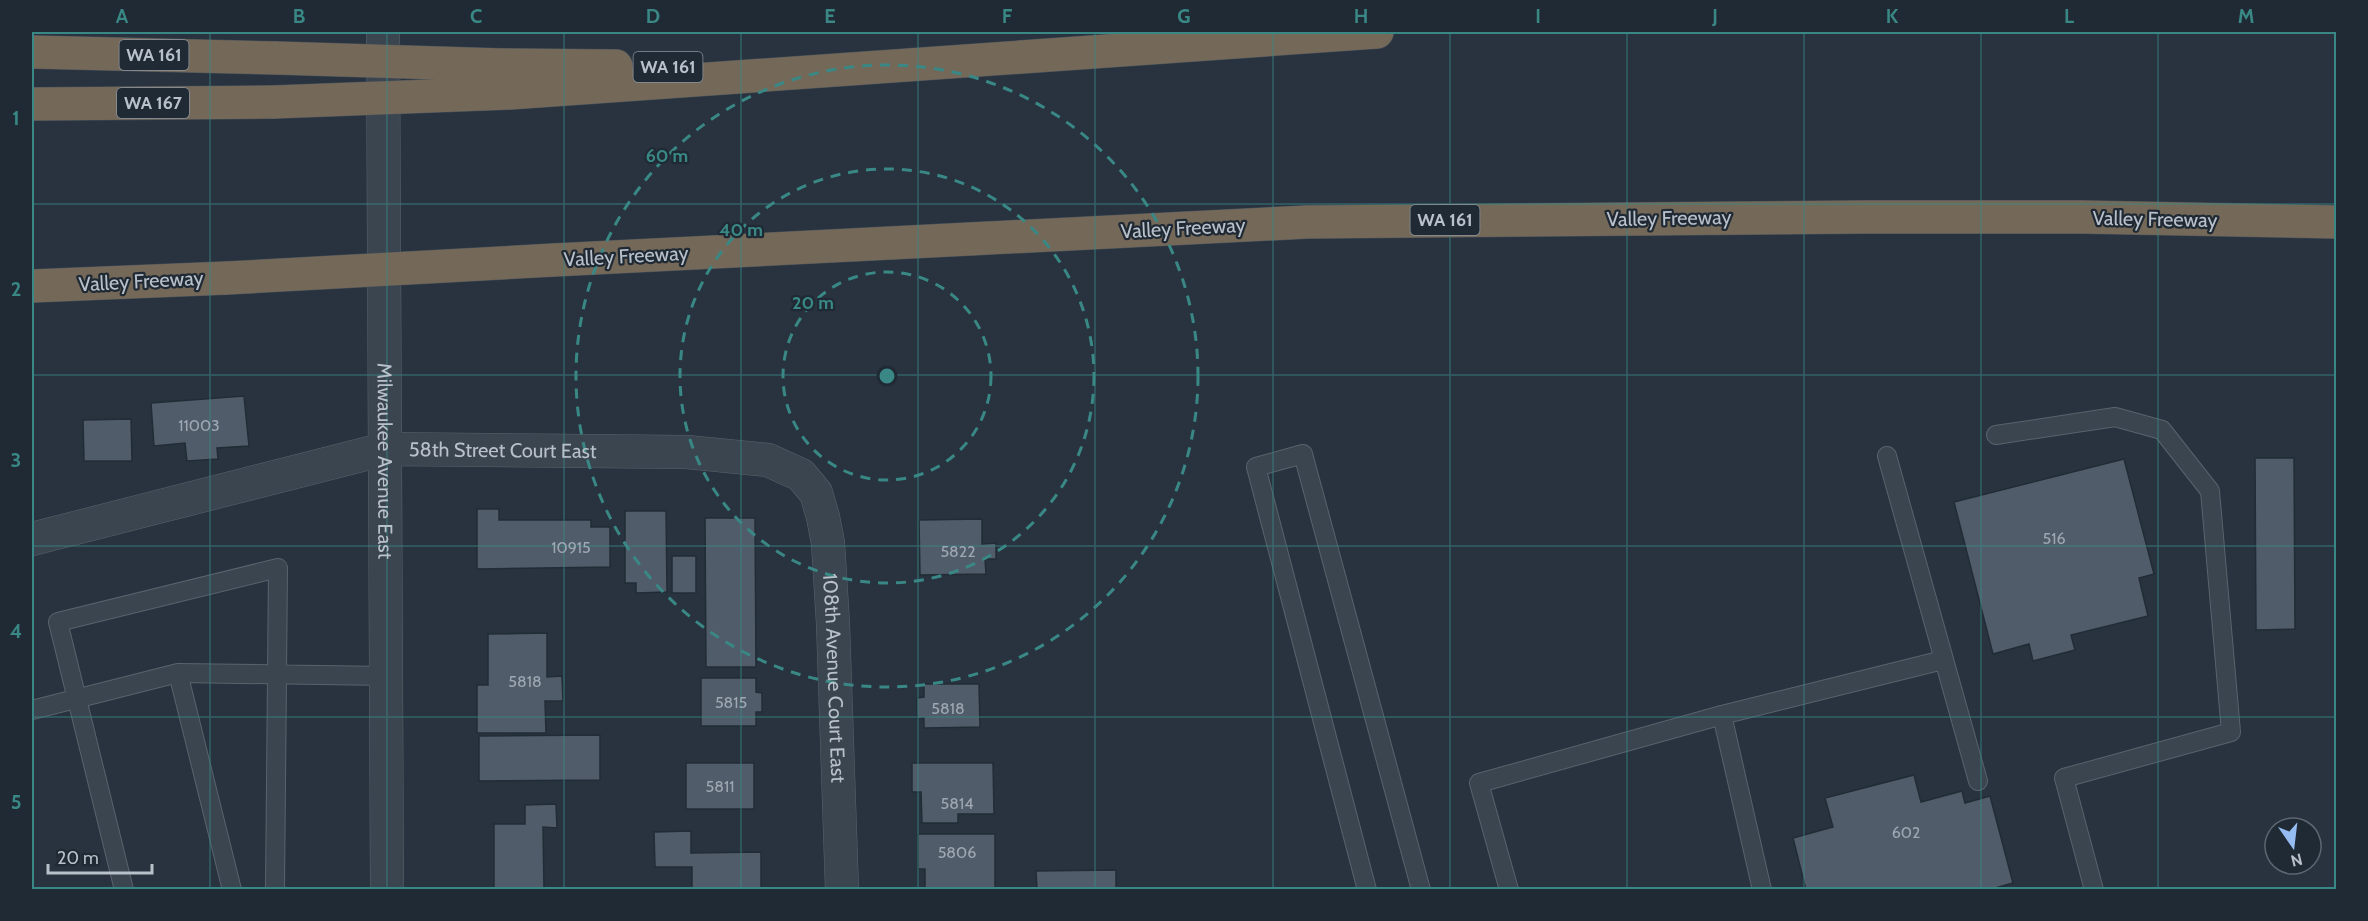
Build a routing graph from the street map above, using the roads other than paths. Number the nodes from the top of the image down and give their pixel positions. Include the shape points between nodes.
1 (383, 32) edge
2 (1377, 32) edge
3 (32, 52) edge
4 (506, 79) junction
5 (32, 104) edge
6 (2337, 222) edge
7 (32, 286) edge
8 (1996, 435) dead end
9 (385, 449) junction
10 (1887, 456) dead end
11 (801, 475) joint
12 (32, 539) edge
13 (1943, 660) junction
14 (178, 673) junction
15 (277, 675) junction
16 (386, 676) junction
17 (77, 698) junction
18 (32, 710) edge
19 (1722, 715) junction
20 (1978, 781) dead end
21 (124, 890) edge
22 (231, 890) edge
23 (275, 890) edge
24 (387, 890) edge
25 (842, 890) edge
26 (1367, 890) edge
27 (1421, 890) edge
28 (1509, 890) edge
29 (1762, 890) edge
30 (2094, 890) edge

1 - 9 street, Milwaukee Avenue East
2 - 4 highway, WA 167 via 833,69
3 - 4 highway, WA 161, bridge via 277,58
4 - 5 highway, WA 167, bridge via 274,102
6 - 7 highway, Valley Freeway / WA 161, bridge via 2082,217 1307,222
8 - 30 lane via 2115,417 2162,430 2210,491 2231,732 2064,778
9 - 11 street, 58th Street Court East via 687,452 768,460
9 - 12 street, 58th Street Court East
9 - 16 street, Milwaukee Avenue East
10 - 13 lane
11 - 25 street, 108th Avenue Court East via 816,493 828,543
13 - 19 lane
13 - 20 lane
14 - 15 lane
14 - 17 lane
14 - 22 lane
15 - 16 lane
15 - 17 lane via 278,568 58,622
15 - 23 lane
16 - 24 street, Milwaukee Avenue East
17 - 18 lane
17 - 21 lane
19 - 28 lane via 1479,783
19 - 29 lane
26 - 27 lane via 1256,467 1303,454

